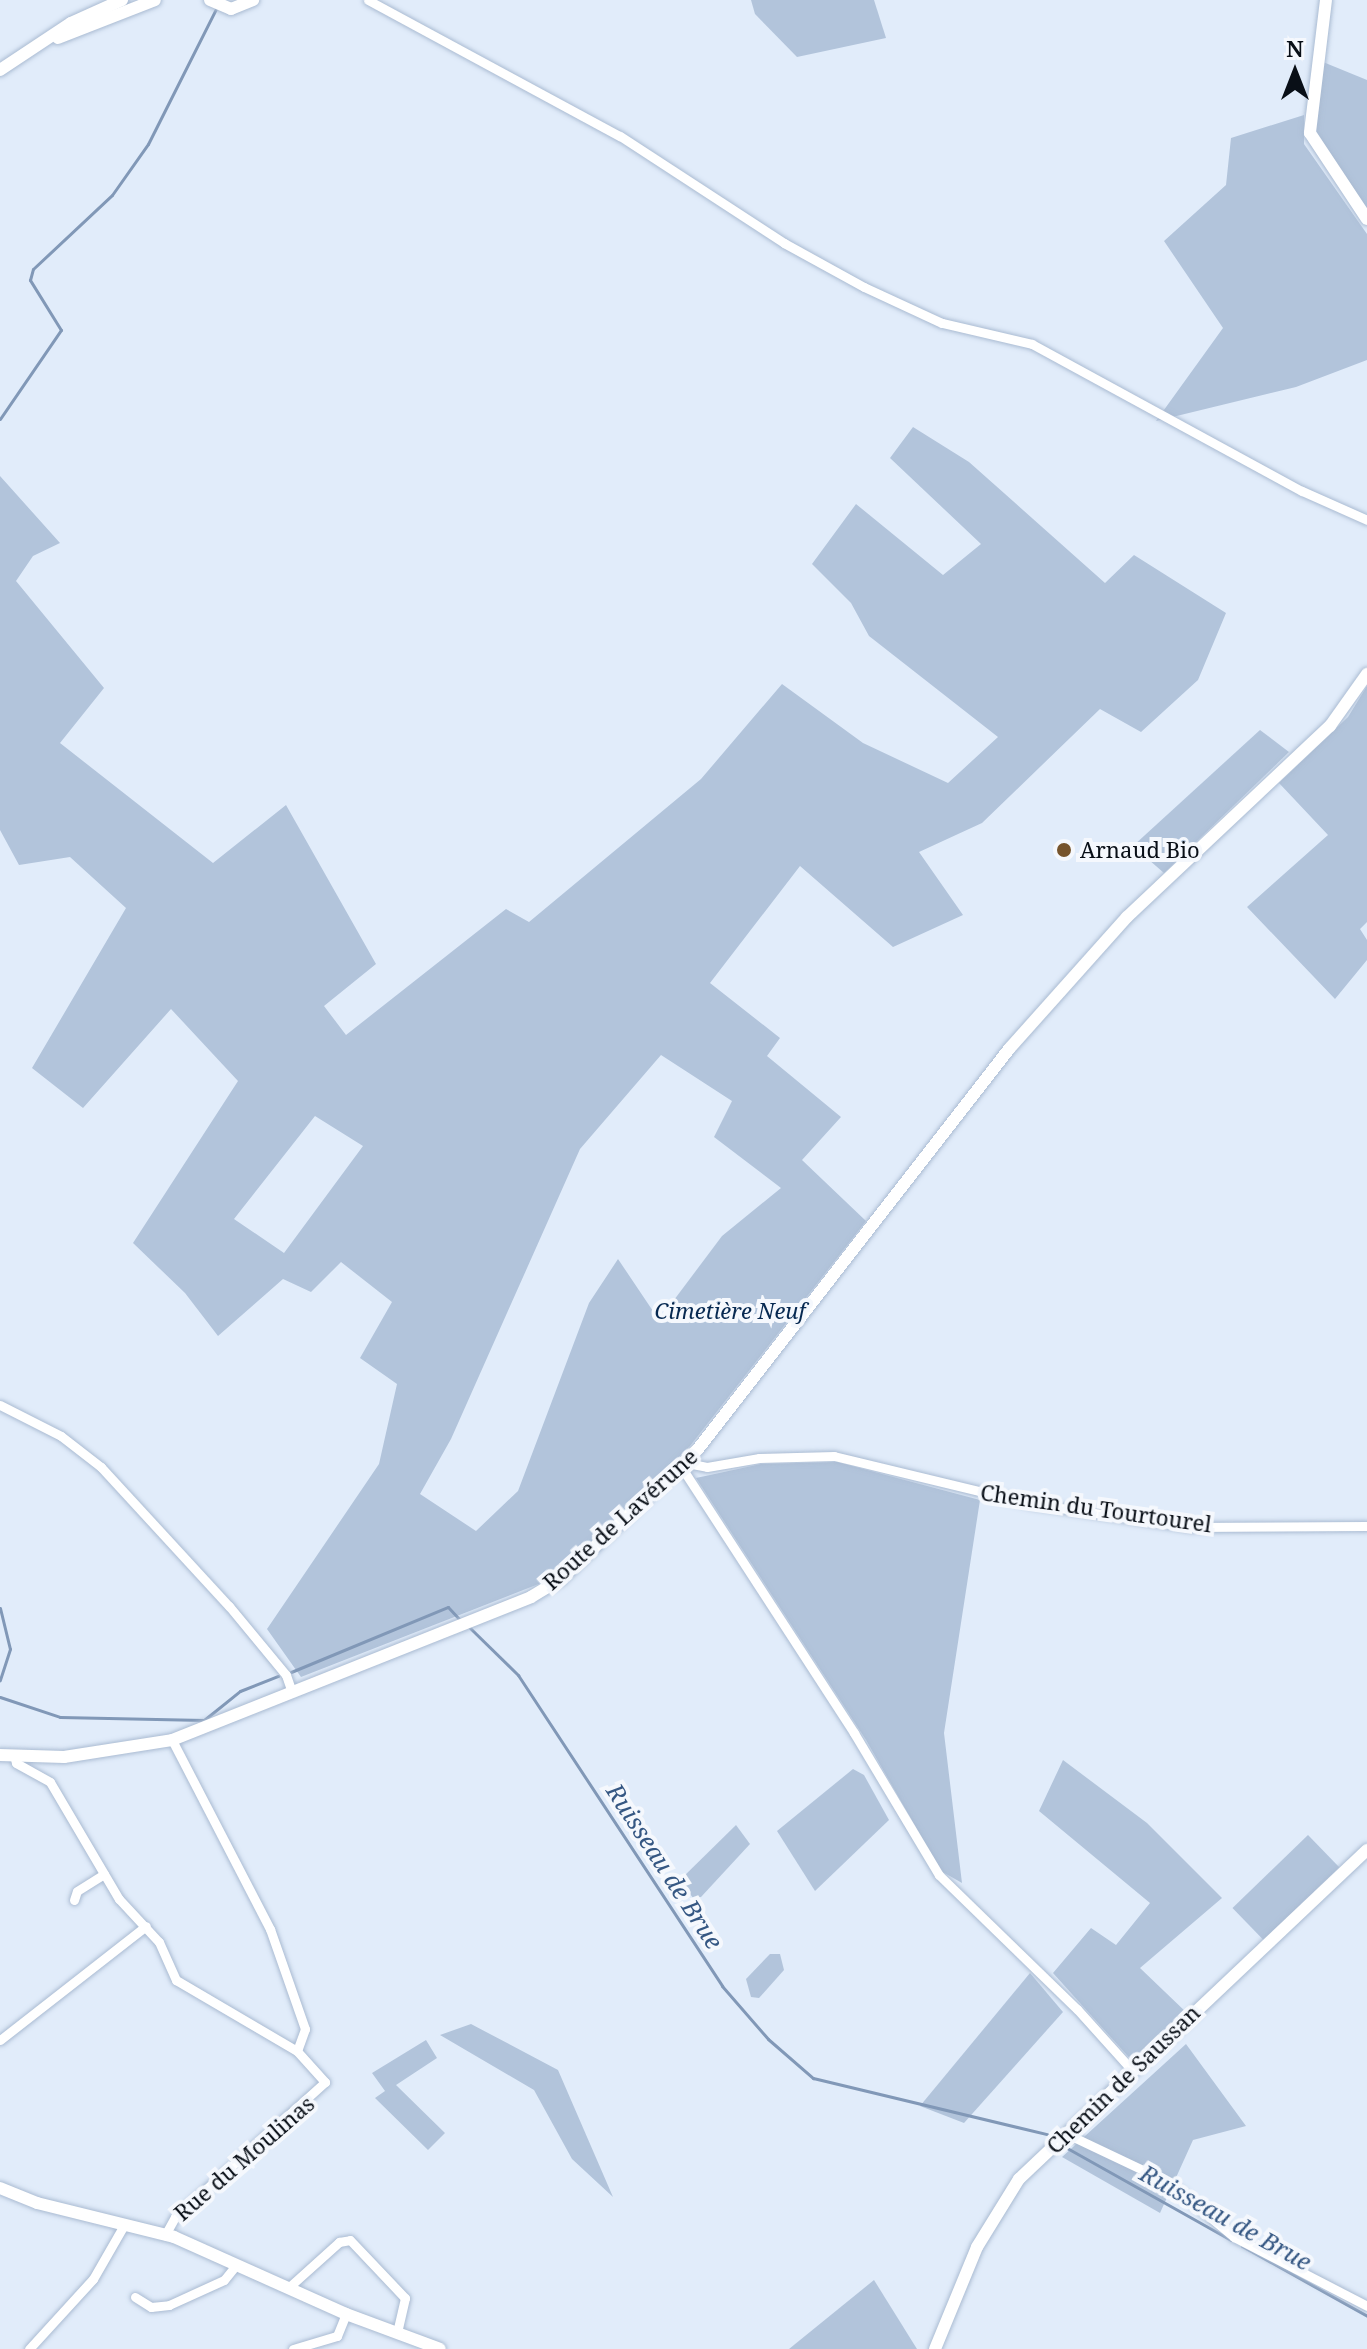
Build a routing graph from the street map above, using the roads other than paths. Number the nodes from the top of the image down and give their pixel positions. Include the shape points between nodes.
1 (122, 0) edge
2 (155, 0) edge
3 (210, 0) edge
4 (253, 0) edge
5 (368, 0) edge
6 (1326, 0) edge
7 (44, 43) junction
8 (0, 70) edge
9 (1367, 219) edge
10 (1367, 520) edge
11 (1367, 674) edge
12 (0, 1405) edge
13 (684, 1466) junction
14 (1367, 1526) edge
15 (292, 1692) junction
16 (172, 1740) junction
17 (0, 1755) edge
18 (14, 1755) junction
19 (1367, 1850) edge
20 (104, 1874) junction
21 (74, 1900) dead end
22 (146, 1926) junction
23 (0, 2040) edge
24 (297, 2051) junction
25 (1132, 2070) junction
26 (1067, 2134) junction
27 (0, 2188) edge
28 (124, 2225) junction
29 (165, 2235) junction
30 (236, 2265) junction
31 (288, 2288) junction
32 (135, 2297) dead end
33 (1367, 2306) edge
34 (346, 2314) junction
35 (397, 2332) junction
36 (439, 2347) edge
37 (29, 2349) edge
38 (293, 2349) edge
39 (935, 2349) edge

1 - 7 street via 71,23
2 - 7 street
3 - 4 street via 231,9
5 - 10 street via 620,136 784,243 864,287 942,323 1032,344 1302,491
6 - 9 street via 1310,133
7 - 8 street
11 - 13 street, Route de Lavérune via 1330,726 1127,917 1009,1049
12 - 15 street via 61,1436 101,1467 229,1606 286,1675
13 - 14 street, Chemin du Tourtourel via 834,1456 1033,1504 1191,1527
13 - 15 street, Route de Lavérune via 561,1579 531,1597
13 - 25 street via 939,1875
15 - 16 street, Route de Lavérune
16 - 18 street, Route de Lavérune via 64,1757
16 - 24 street via 270,1929 305,2029
17 - 18 street, Route de Lavérune
18 - 20 street via 16,1763 50,1782
19 - 25 street, Chemin de Saussan
20 - 21 street via 77,1891
20 - 22 street via 119,1899
22 - 23 street
22 - 24 street via 176,1980
24 - 29 street, Rue du Moulinas via 325,2082 175,2217
25 - 26 street, Chemin de Saussan
26 - 33 street via 1168,2182 1234,2237
26 - 39 street, Chemin de Saussan via 1019,2179 998,2210
27 - 28 street
28 - 29 street
28 - 37 street via 93,2279
29 - 30 street
30 - 31 street
30 - 32 street via 224,2280 169,2305 151,2307
31 - 34 street
31 - 35 street via 339,2242 350,2240 405,2298
34 - 35 street
34 - 38 street via 337,2336
35 - 36 street

